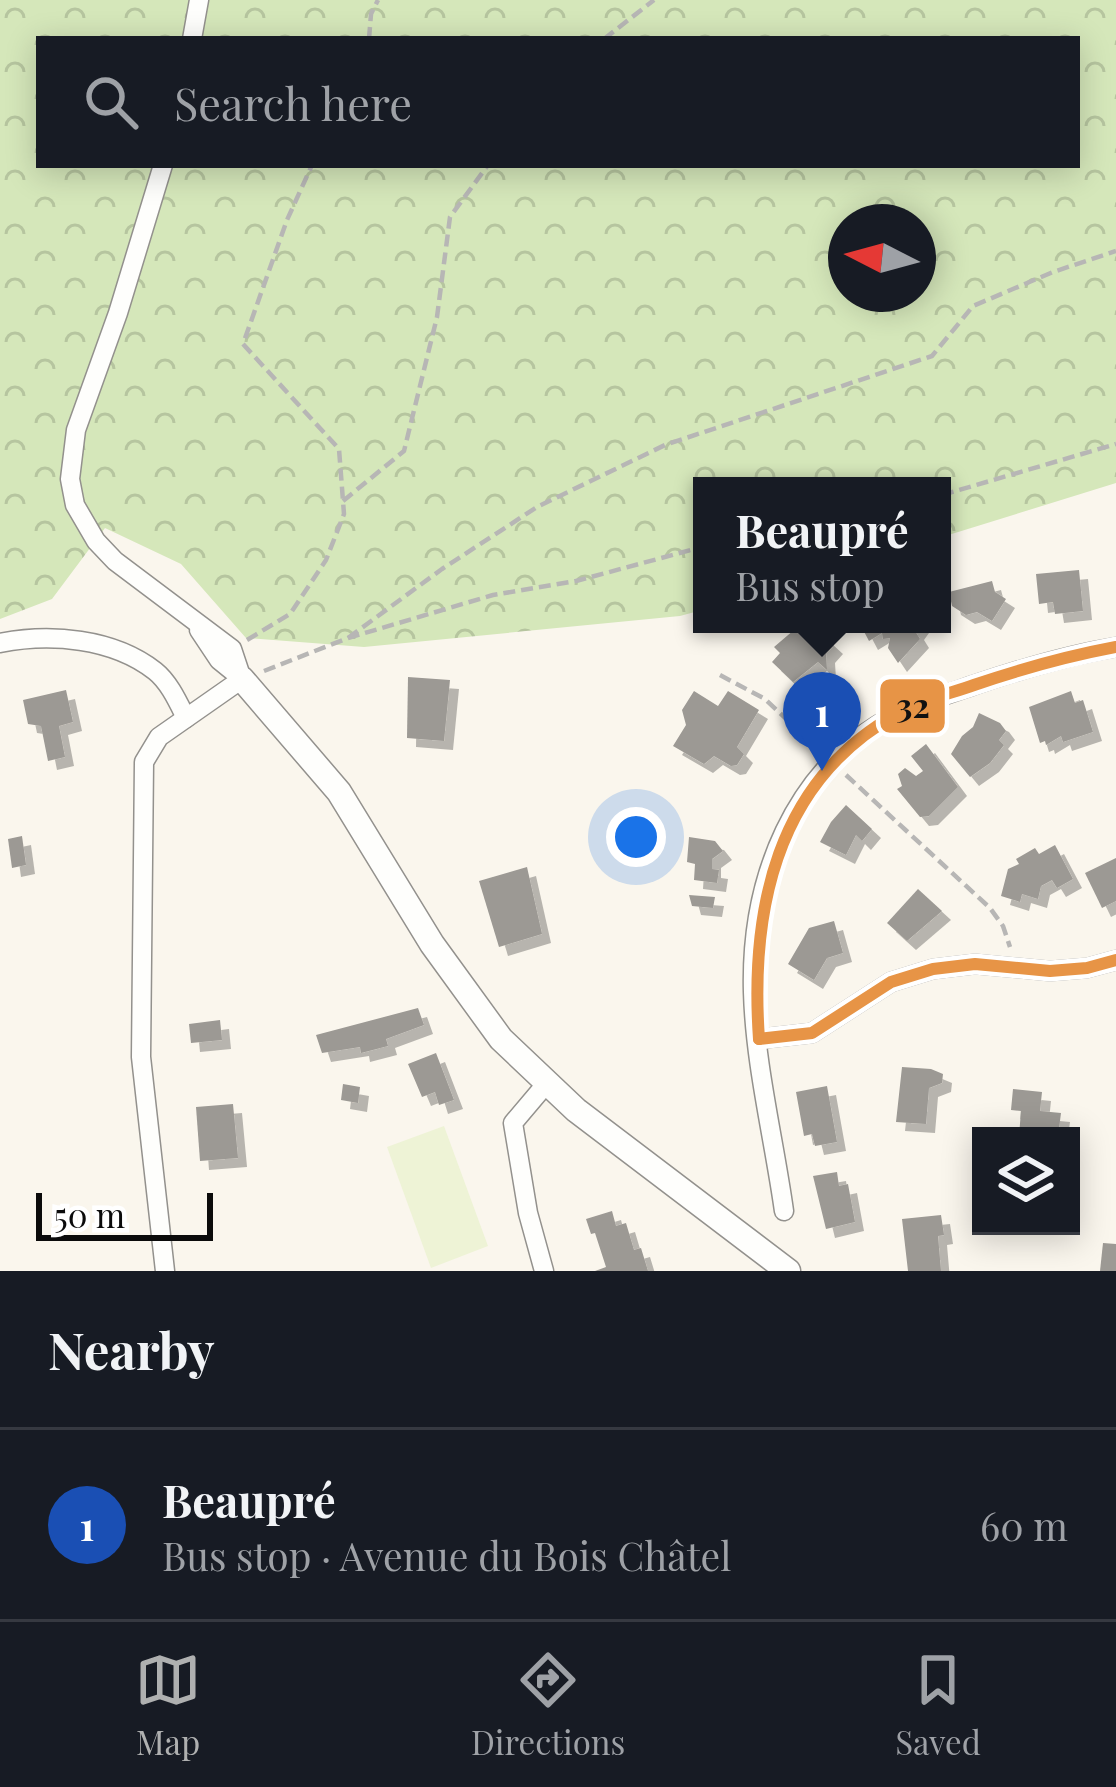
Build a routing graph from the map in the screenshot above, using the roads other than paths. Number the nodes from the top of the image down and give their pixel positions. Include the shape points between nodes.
1 (199, 0) edge
2 (193, 36) edge
3 (162, 168) edge
4 (190, 616) junction
5 (0, 643) edge
6 (1116, 647) edge
7 (242, 679) junction
8 (186, 718) junction
9 (1116, 960) edge
10 (758, 1040) junction
11 (546, 1084) junction
12 (784, 1210) dead end
13 (164, 1271) edge
14 (544, 1271) edge
15 (788, 1271) edge

1 - 2 street
3 - 4 street via 76,430 70,478 95,542
4 - 7 street
4 - 7 street via 232,649
5 - 8 street via 34,636 120,652 161,677
6 - 10 street via 1033,664 897,714 832,761 793,813 768,873 754,953
7 - 8 street
7 - 11 street via 340,792 468,999
8 - 13 street via 153,743 143,762 141,1057
9 - 10 street via 1087,968 933,969 891,982 812,1033
10 - 12 street
11 - 14 street via 512,1123
11 - 15 street

